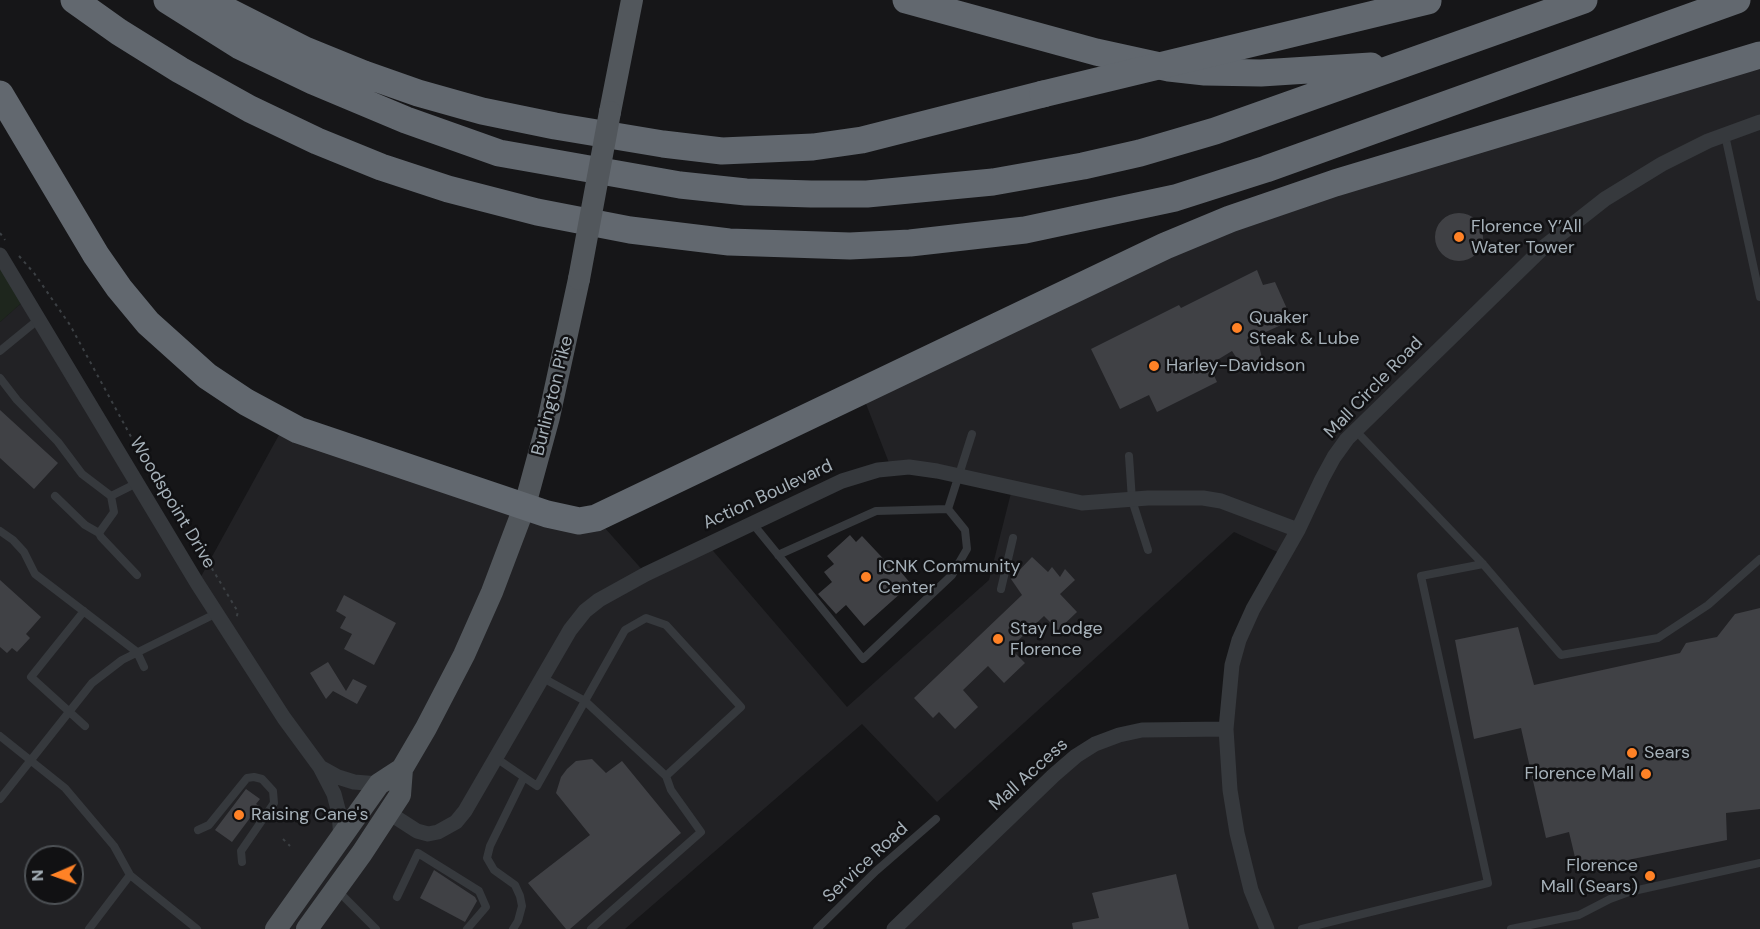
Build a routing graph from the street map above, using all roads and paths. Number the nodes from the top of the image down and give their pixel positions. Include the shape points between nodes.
1 (74, 0) edge
2 (167, 0) edge
3 (203, 0) edge
4 (632, 0) edge
5 (906, 0) edge
6 (1429, 0) edge
7 (1584, 0) edge
8 (1737, 0) edge
9 (1760, 55) edge
10 (1399, 64) junction
11 (0, 94) edge
12 (1760, 122) edge
13 (1725, 135) junction
14 (0, 233) edge
15 (6, 251) edge
16 (19, 256) dead end
17 (1760, 297) edge
18 (39, 319) junction
19 (0, 351) edge
20 (0, 378) edge
21 (1355, 430) junction
22 (972, 434) dead end
23 (1129, 456) dead end
24 (958, 476) junction
25 (138, 483) junction
26 (55, 496) dead end
27 (111, 496) junction
28 (1132, 500) junction
29 (525, 505) junction
30 (948, 509) junction
31 (753, 524) junction
32 (1298, 530) junction
33 (0, 531) edge
34 (99, 533) junction
35 (1013, 538) dead end
36 (1148, 550) dead end
37 (778, 555) junction
38 (1760, 558) edge
39 (1483, 564) junction
40 (137, 575) dead end
41 (1001, 589) dead end
42 (84, 611) junction
43 (217, 613) junction
44 (235, 623) dead end
45 (137, 652) junction
46 (144, 667) dead end
47 (543, 678) junction
48 (585, 701) junction
49 (69, 711) junction
50 (85, 726) dead end
51 (1226, 729) junction
52 (0, 736) edge
53 (30, 758) junction
54 (496, 758) junction
55 (320, 767) junction
56 (402, 770) junction
57 (666, 776) junction
58 (524, 777) junction
59 (379, 784) junction
60 (0, 799) edge
61 (389, 813) junction
62 (936, 819) dead end
63 (198, 830) dead end
64 (283, 839) dead end
65 (341, 840) junction
66 (290, 846) dead end
67 (242, 862) dead end
68 (1760, 863) edge
69 (130, 876) junction
70 (337, 890) junction
71 (397, 897) dead end
72 (89, 929) edge
73 (197, 929) edge
74 (276, 929) edge
75 (307, 929) edge
76 (376, 929) edge
77 (467, 929) edge
78 (513, 929) edge
79 (591, 929) edge
80 (817, 929) edge
81 (894, 929) edge
82 (1267, 929) edge
83 (1302, 929) edge
84 (1511, 929) edge

1 - 8 highway via 180,70 250,109 381,167 448,189 630,230 729,242 850,246 1025,230 1175,198
2 - 10 highway via 240,46 313,81 480,147 680,185 746,192 867,194 993,182 1083,166 1215,131
3 - 6 highway, bridge via 305,50 418,93 555,126 722,151 862,140
4 - 29 main road, Burlington Pike, bridge via 579,279
5 - 10 highway via 1169,68 1261,74
7 - 10 highway
9 - 29 highway via 1335,183 1230,219 1154,251 596,518 564,519
11 - 29 highway via 119,288 148,322 207,376 298,430
12 - 13 street, Mall Circle Road
13 - 17 lane
13 - 21 street, Mall Circle Road via 1662,164 1605,199 1544,246
14 - 15 path
15 - 18 street, Woodspoint Drive
16 - 44 path via 70,325 135,444 238,612
18 - 19 lane
18 - 25 street, Woodspoint Drive
20 - 27 lane via 82,474
21 - 32 street, Mall Circle Road via 1322,478
21 - 39 lane
22 - 24 lane
23 - 28 lane
24 - 28 street, Action Boulevard via 1082,503
24 - 30 lane
24 - 31 street, Action Boulevard via 909,467 878,470 842,481
25 - 27 lane
25 - 43 street, Woodspoint Drive
26 - 34 lane
27 - 34 lane via 114,512
28 - 32 street, Action Boulevard via 1221,501
28 - 36 lane
29 - 56 main road, Burlington Pike via 470,643
30 - 37 lane via 876,512
30 - 37 lane via 965,530 967,549 952,575 864,659
31 - 37 lane
31 - 47 street, Action Boulevard via 599,600 570,630
32 - 51 street, Mall Circle Road via 1239,640 1232,665
33 - 42 lane via 24,552 35,574
34 - 40 lane
35 - 41 lane
38 - 39 lane via 1708,605 1658,638 1561,655
39 - 83 lane via 1421,576 1488,883
42 - 45 lane
42 - 49 lane via 31,677
43 - 45 lane
43 - 55 street, Woodspoint Drive
45 - 46 lane
45 - 49 lane via 92,683
47 - 48 lane
47 - 54 street, Action Boulevard
48 - 57 lane
48 - 57 lane via 624,630 646,618 666,625 741,707
48 - 58 lane via 537,786
49 - 50 lane
49 - 53 lane
51 - 81 street, Mall Access via 1142,730 1095,744 1054,776
51 - 82 street, Mall Circle Road via 1237,833 1251,890
52 - 53 lane
53 - 60 lane
53 - 69 lane via 65,788 114,846
54 - 58 lane
54 - 61 street, Action Boulevard via 465,811 448,828 428,834
55 - 59 street, Woodspoint Drive via 354,782
55 - 65 street, Woodspoint Drive via 334,794
56 - 59 main road, Burlington Pike
56 - 61 main road, Burlington Pike via 400,795
57 - 79 lane via 671,790 701,832
58 - 78 lane via 490,846 488,858 494,870 515,885 520,896 519,921
59 - 65 main road, Burlington Pike
61 - 70 main road, Burlington Pike
62 - 80 lane, Service Road
63 - 67 lane via 209,825 247,778 262,780 273,790 274,803 241,850
64 - 66 path
65 - 74 main road, Burlington Pike
68 - 84 lane via 1629,892 1579,915
69 - 72 lane
69 - 73 lane
70 - 75 main road, Burlington Pike
70 - 76 lane
71 - 77 lane via 418,853 479,891 486,907

